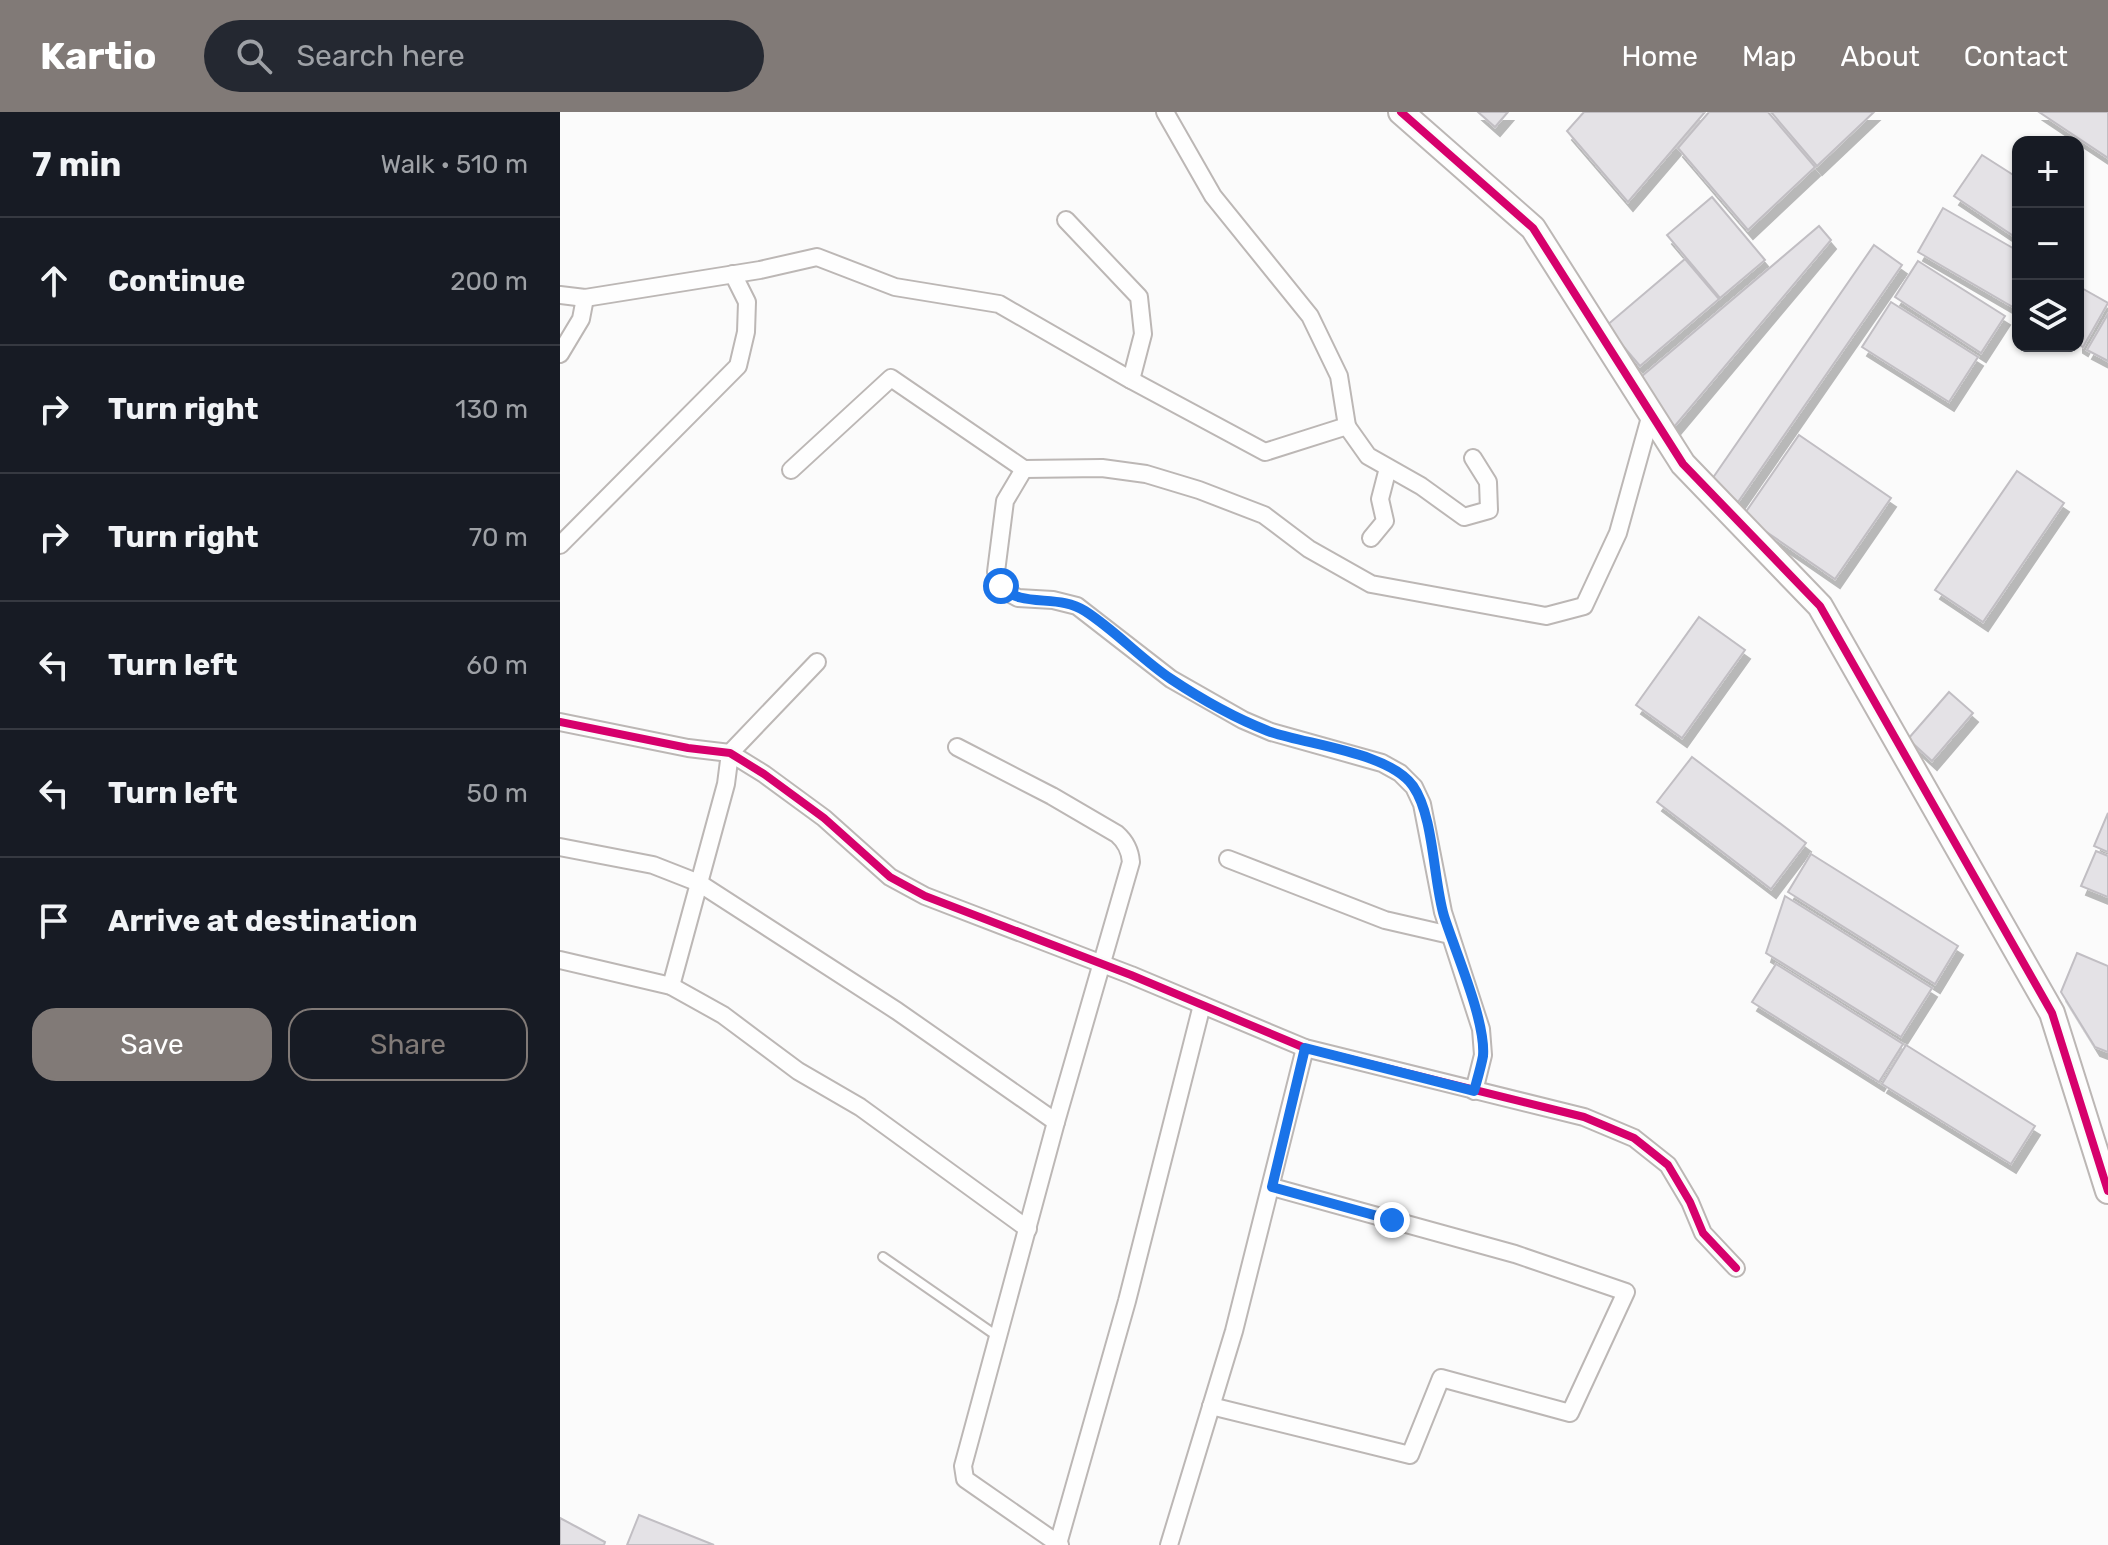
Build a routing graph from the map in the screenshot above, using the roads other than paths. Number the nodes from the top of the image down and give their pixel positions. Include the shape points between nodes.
1 (1165, 112) edge
2 (1401, 112) edge
3 (1066, 220) dead end
4 (733, 274) junction
5 (560, 295) edge
6 (585, 298) junction
7 (560, 354) edge
8 (1131, 380) junction
9 (1651, 414) junction
10 (1346, 425) junction
11 (1473, 458) dead end
12 (1388, 468) junction
13 (1024, 469) junction
14 (791, 470) dead end
15 (1371, 538) dead end
16 (560, 545) edge
17 (817, 662) dead end
18 (560, 722) edge
19 (957, 747) dead end
20 (730, 753) junction
21 (560, 847) edge
22 (1228, 859) dead end
23 (699, 883) junction
24 (1450, 935) junction
25 (560, 960) edge
26 (1101, 963) junction
27 (671, 986) junction
28 (1202, 1005) junction
29 (1305, 1048) junction
30 (1474, 1091) junction
31 (1056, 1122) junction
32 (1272, 1187) junction
33 (2108, 1191) edge
34 (1028, 1229) junction
35 (883, 1257) dead end
36 (1736, 1268) dead end
37 (998, 1337) junction
38 (1211, 1406) junction
39 (1059, 1544) edge
40 (1169, 1545) edge

1 - 10 street via 1213,196 1310,316 1339,376
2 - 9 street via 1533,228
3 - 8 street via 1139,297 1143,334
4 - 6 street
4 - 8 street via 817,257 895,287 999,304
4 - 16 street via 747,302 738,366
5 - 6 street
6 - 7 street via 581,319
8 - 10 street via 1265,452
9 - 13 street via 1618,533 1584,606 1546,616 1371,584 1309,549 1264,515 1146,474 1102,468
9 - 33 street via 1683,464 1820,606 2052,1013
10 - 12 street via 1368,456
11 - 12 street via 1488,482 1489,510 1464,517
12 - 15 street via 1380,499 1385,521
13 - 14 street via 891,378
13 - 24 street via 1005,501 996,572 1001,586 1018,598 1077,606 1171,679 1243,720 1400,773 1422,804
17 - 20 street
18 - 20 street
19 - 26 street via 1123,839 1131,862
20 - 23 street
20 - 26 street via 824,818 890,877 990,923
21 - 23 street via 653,865
22 - 24 street via 1385,920
23 - 27 street
23 - 31 street
24 - 30 street via 1481,1029 1483,1055
25 - 27 street
26 - 28 street
26 - 31 street
27 - 34 street via 860,1107
28 - 29 street
28 - 39 street
29 - 30 street
29 - 32 street
30 - 36 street via 1584,1117 1634,1138 1668,1165 1703,1233
31 - 34 street
32 - 38 street
32 - 38 street via 1515,1254 1626,1292 1570,1413 1441,1378 1410,1455
34 - 37 street
35 - 37 lane
37 - 39 street via 963,1473
38 - 40 street

